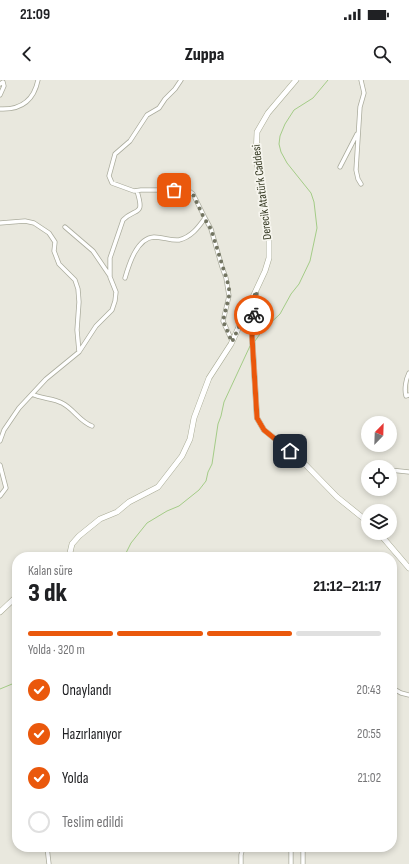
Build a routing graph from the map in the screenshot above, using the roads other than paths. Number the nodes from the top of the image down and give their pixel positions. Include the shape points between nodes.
1 (38, 80) edge
2 (181, 80) edge
3 (296, 80) edge
4 (361, 80) edge
5 (0, 84) edge
6 (0, 95) edge
7 (0, 109) edge
8 (358, 131) junction
9 (340, 167) dead end
10 (361, 184) dead end
11 (137, 191) junction
12 (204, 218) junction
13 (0, 223) edge
14 (65, 227) dead end
15 (110, 277) junction
16 (125, 278) dead end
17 (257, 291) junction
18 (232, 342) junction
19 (79, 352) junction
20 (409, 373) edge
21 (32, 394) junction
22 (409, 395) edge
23 (92, 426) dead end
24 (0, 441) edge
25 (0, 465) edge
26 (397, 471) edge
27 (409, 472) edge
28 (0, 496) edge
29 (361, 516) edge
30 (385, 540) edge
31 (70, 552) edge
32 (395, 552) edge
33 (397, 554) edge
34 (409, 568) edge
35 (12, 601) edge
36 (0, 612) edge
37 (397, 690) edge
38 (409, 696) edge
39 (48, 852) edge
40 (242, 852) edge
41 (291, 852) edge
42 (302, 852) edge
43 (49, 864) edge
44 (240, 864) edge
45 (291, 864) edge
46 (302, 864) edge

1 - 7 street via 29,101
2 - 11 street via 159,108 147,115 130,141 115,154 109,176 112,183
3 - 17 main road, Derecik Atatürk Caddesi via 268,112 257,132 256,157 265,208 269,258
4 - 8 street via 364,93
5 - 6 street via 3,82 4,86
8 - 9 street
8 - 10 street via 356,170
11 - 12 street via 189,191 193,194
11 - 15 street via 140,207 123,220 119,228 110,258
12 - 16 street via 194,232 182,239 155,237 146,240 132,256
12 - 18 street via 211,229 229,287 223,321
13 - 19 street via 34,223 49,233 55,242 54,251 59,264 75,280 78,289
14 - 15 street via 93,251
15 - 19 street via 116,292 114,306 96,326
17 - 18 main road
17 - 29 main road via 252,336 257,418 264,430 298,457 337,497
18 - 31 main road via 209,378 194,418 190,439 170,472 158,487 89,527 72,544
19 - 21 street
20 - 22 street via 405,394
21 - 23 street via 62,402
21 - 24 street via 16,411
25 - 28 street via 6,488
26 - 27 street
30 - 32 main road
33 - 34 main road
35 - 36 main road
37 - 38 street
39 - 43 street
40 - 44 street
41 - 45 street
42 - 46 street

